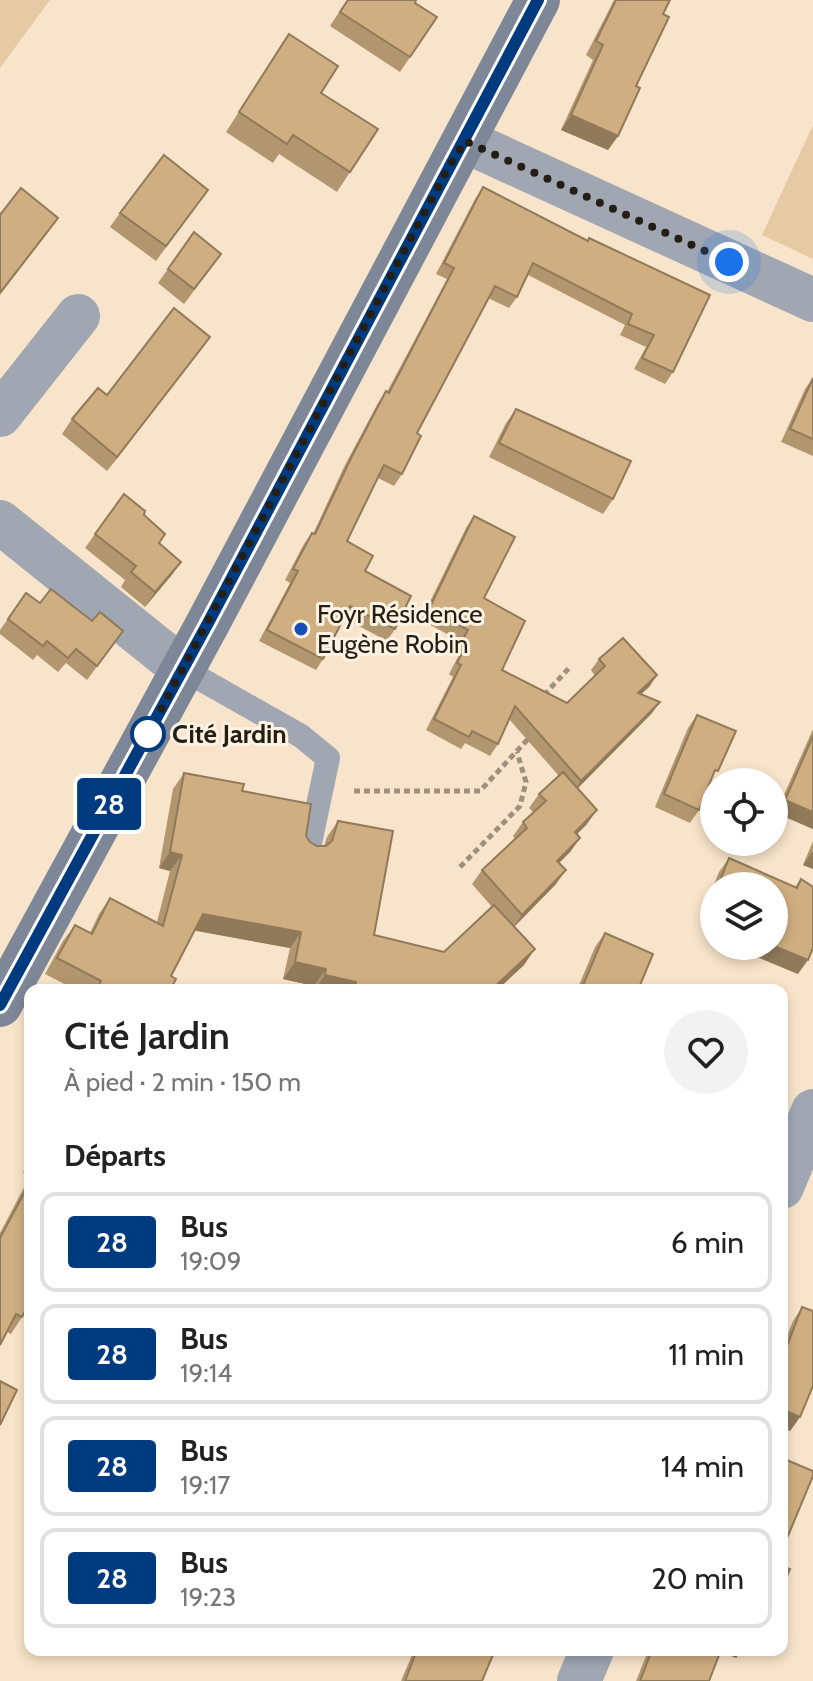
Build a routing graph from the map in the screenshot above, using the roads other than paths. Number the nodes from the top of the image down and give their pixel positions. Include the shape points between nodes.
1 (538, 0) edge
2 (465, 141) junction
3 (813, 300) edge
4 (78, 316) dead end
5 (0, 415) edge
6 (0, 522) edge
7 (183, 669) junction
8 (309, 848) edge
9 (0, 1005) edge
10 (813, 1111) edge
11 (788, 1172) edge
12 (589, 1656) edge
13 (579, 1681) edge

1 - 2 street
2 - 3 street
2 - 7 street
4 - 5 street
6 - 7 street
7 - 8 lane via 301,736 328,758
7 - 9 street
10 - 11 street
12 - 13 street

